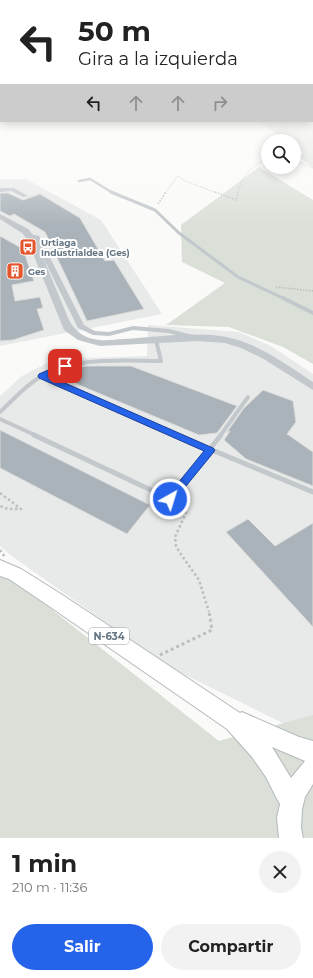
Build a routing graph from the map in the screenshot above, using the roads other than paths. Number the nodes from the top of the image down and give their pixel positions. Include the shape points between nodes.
1 (79, 180) dead end
2 (0, 190) edge
3 (25, 196) dead end
4 (0, 216) edge
5 (30, 238) junction
6 (313, 313) edge
7 (197, 338) junction
8 (156, 340) junction
9 (42, 376) junction
10 (313, 387) edge
11 (248, 397) dead end
12 (0, 412) edge
13 (0, 419) edge
14 (210, 450) junction
15 (313, 492) edge
16 (0, 568) edge
17 (215, 709) junction
18 (313, 752) edge
19 (313, 768) edge
20 (291, 804) junction
21 (291, 838) edge

1 - 6 lane via 90,179 116,195 155,210 179,233 238,277
2 - 3 street via 12,189
4 - 5 street via 25,231
5 - 7 street via 36,236 81,326 93,332 109,334 133,328 169,331
5 - 8 street via 69,330 81,338 100,343
7 - 8 street
7 - 10 street via 234,342 253,350
8 - 9 lane via 161,361 73,364 57,368
9 - 12 lane
9 - 14 lane
11 - 14 lane
13 - 14 lane via 170,499
14 - 15 lane
16 - 17 highway, N-634 via 15,574
17 - 18 highway via 255,730
17 - 20 highway via 251,737 267,757
19 - 20 highway via 296,788
20 - 21 highway

